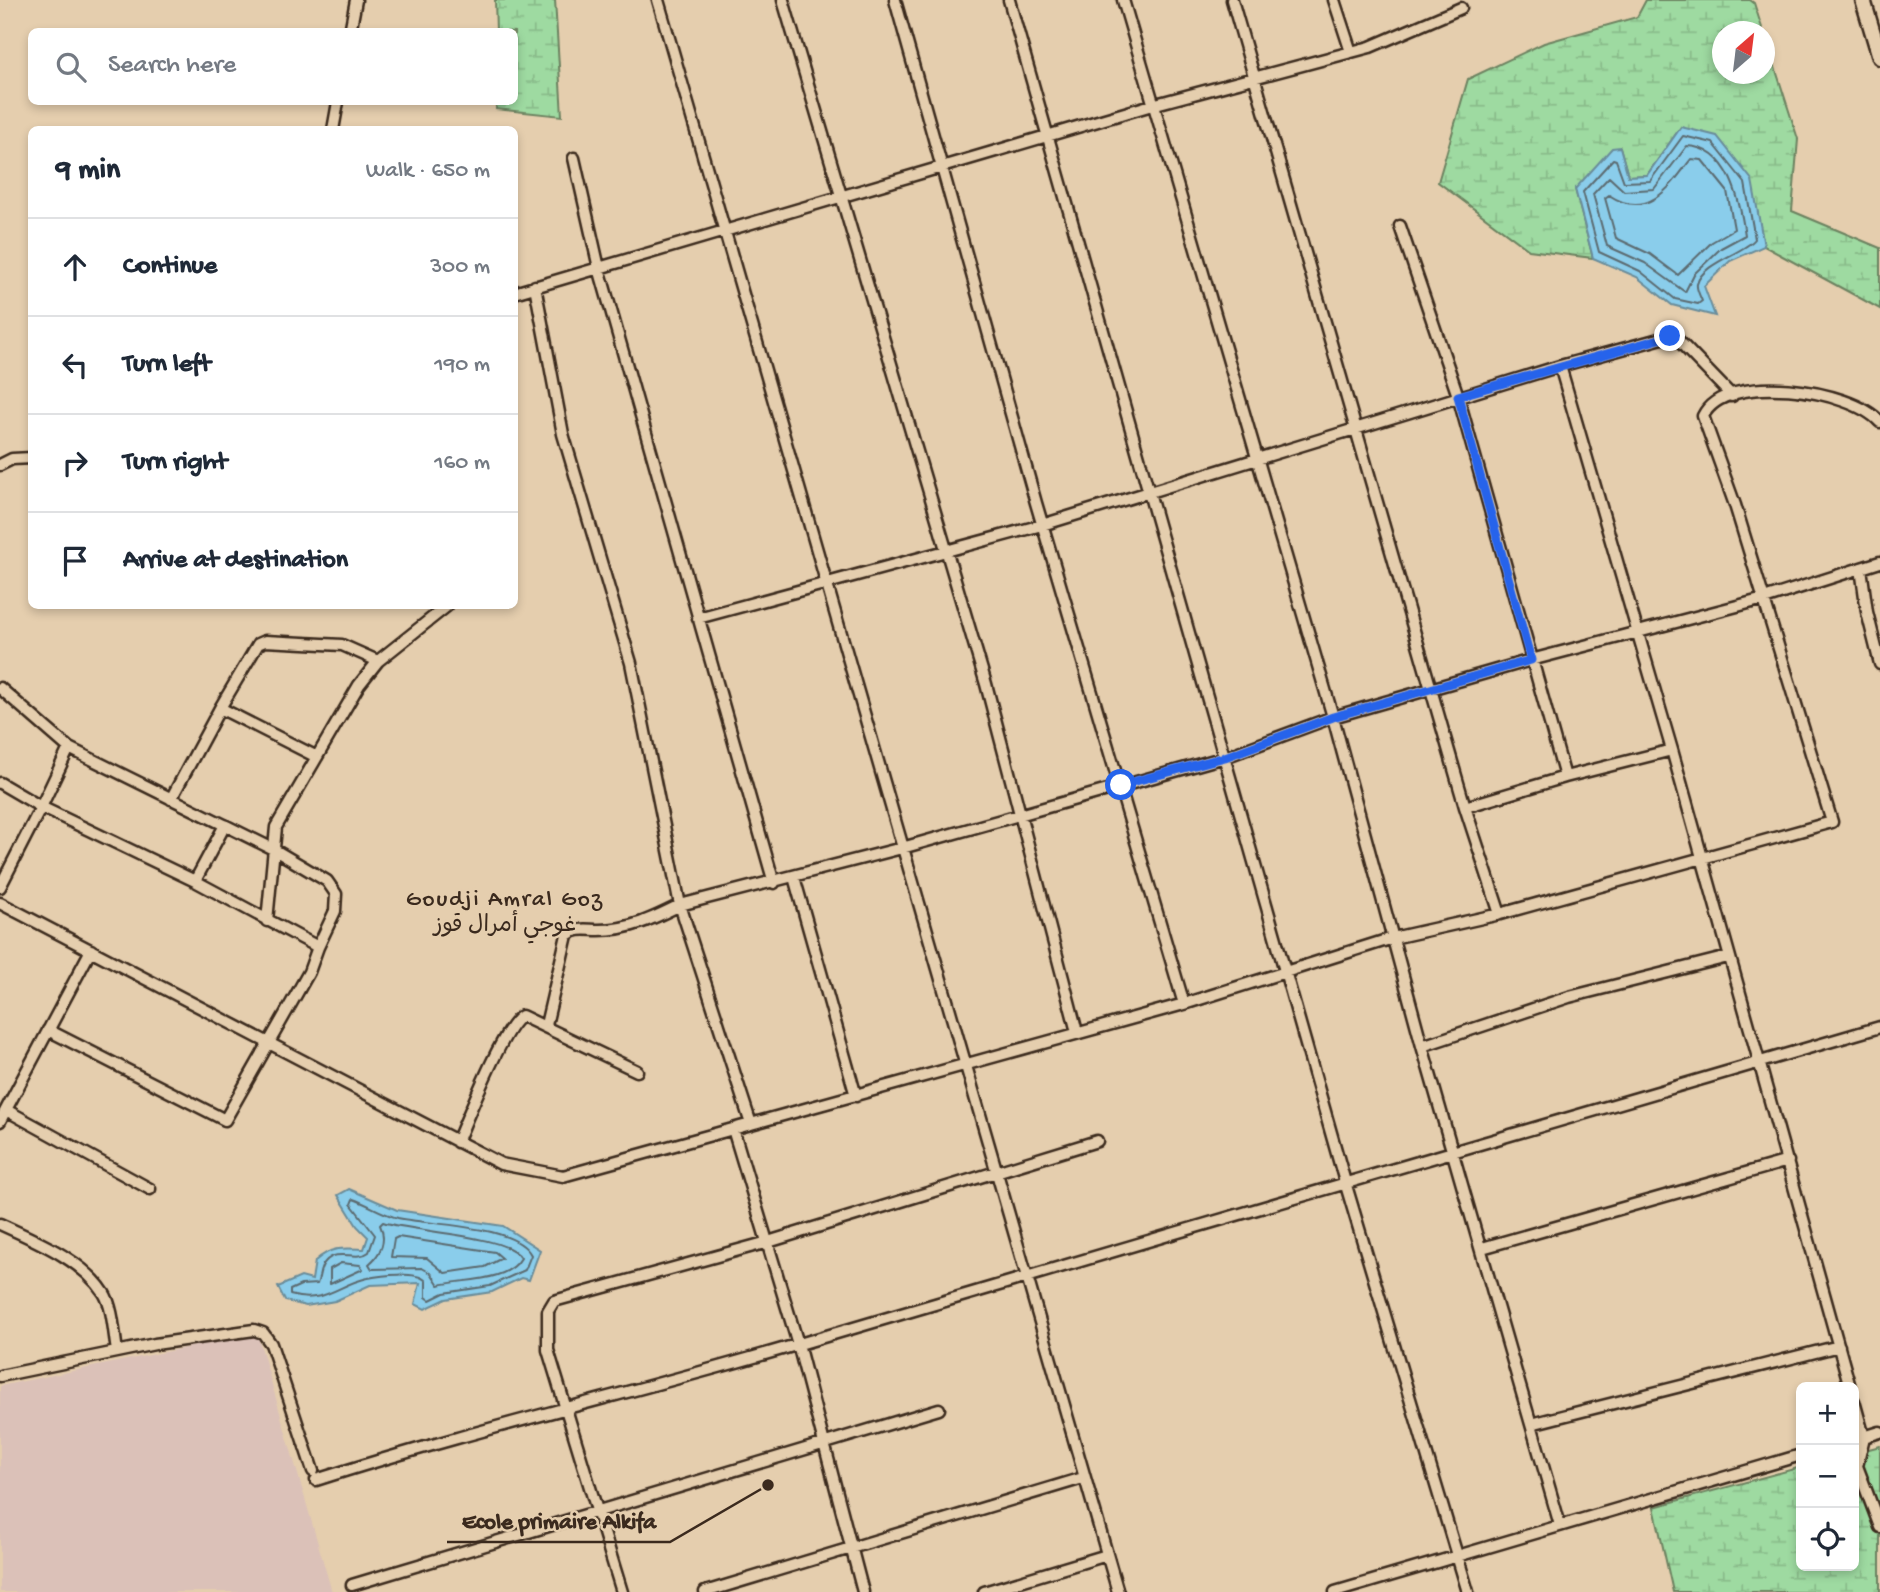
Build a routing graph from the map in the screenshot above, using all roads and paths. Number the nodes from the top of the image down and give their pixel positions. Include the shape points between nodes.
1 (356, 0) edge
2 (658, 0) edge
3 (783, 0) edge
4 (895, 0) edge
5 (1009, 0) edge
6 (1123, 0) edge
7 (1233, 0) edge
8 (1334, 0) edge
9 (1863, 0) edge
10 (1461, 8) dead end
11 (351, 28) edge
12 (1879, 49) edge
13 (1351, 52) junction
14 (1255, 76) junction
15 (337, 105) edge
16 (1152, 105) junction
17 (334, 126) edge
18 (1048, 138) junction
19 (574, 158) dead end
20 (944, 168) junction
21 (840, 199) junction
22 (1400, 226) dead end
23 (724, 231) junction
24 (599, 268) junction
25 (535, 286) junction
26 (518, 292) edge
27 (1560, 366) junction
28 (1458, 396) junction
29 (1732, 396) junction
30 (1880, 422) edge
31 (1354, 427) junction
32 (28, 458) edge
33 (1255, 458) junction
34 (0, 465) edge
35 (1149, 492) junction
36 (1042, 524) junction
37 (946, 552) junction
38 (1880, 562) edge
39 (1861, 568) junction
40 (826, 581) junction
41 (1764, 599) junction
42 (443, 609) edge
43 (698, 618) junction
44 (1637, 634) junction
45 (1531, 660) junction
46 (378, 661) junction
47 (1880, 664) edge
48 (0, 688) edge
49 (1430, 688) junction
50 (220, 708) junction
51 (1333, 717) junction
52 (69, 748) junction
53 (1672, 750) junction
54 (317, 757) junction
55 (1225, 757) junction
56 (1565, 776) junction
57 (0, 783) edge
58 (1121, 785) junction
59 (171, 799) junction
60 (41, 807) junction
61 (1465, 807) junction
62 (1019, 814) junction
63 (225, 825) junction
64 (902, 848) junction
65 (273, 849) junction
66 (1702, 857) junction
67 (794, 877) junction
68 (195, 881) junction
69 (774, 883) junction
70 (0, 887) edge
71 (0, 903) edge
72 (680, 905) junction
73 (1500, 914) junction
74 (267, 921) junction
75 (1392, 937) junction
76 (318, 947) junction
77 (91, 950) junction
78 (1728, 957) junction
79 (1288, 974) junction
80 (1184, 1004) junction
81 (546, 1025) junction
82 (1880, 1027) edge
83 (48, 1030) junction
84 (1077, 1032) junction
85 (268, 1043) junction
86 (1422, 1046) junction
87 (1759, 1062) junction
88 (966, 1066) junction
89 (637, 1071) dead end
90 (856, 1096) junction
91 (6, 1110) junction
92 (0, 1121) edge
93 (751, 1124) junction
94 (733, 1129) junction
95 (1097, 1140) dead end
96 (457, 1142) junction
97 (1452, 1152) junction
98 (1788, 1161) junction
99 (997, 1171) junction
100 (1345, 1182) junction
101 (149, 1189) dead end
102 (0, 1224) edge
103 (768, 1242) junction
104 (1482, 1248) junction
105 (1026, 1275) junction
106 (798, 1344) junction
107 (1839, 1346) junction
108 (117, 1351) junction
109 (0, 1376) edge
110 (1849, 1382) edge
111 (564, 1409) junction
112 (939, 1409) dead end
113 (1531, 1424) junction
114 (1880, 1432) edge
115 (1859, 1438) edge
116 (1858, 1445) edge
117 (824, 1446) junction
118 (1796, 1456) edge
119 (1083, 1478) junction
120 (597, 1512) junction
121 (1560, 1525) junction
122 (1880, 1527) edge
123 (851, 1549) junction
124 (1107, 1555) junction
125 (1458, 1558) junction
126 (352, 1585) dead end
127 (622, 1592) edge
128 (705, 1592) edge
129 (863, 1592) edge
130 (984, 1592) edge
131 (1118, 1592) edge
132 (1335, 1592) edge
133 (1468, 1592) edge

1 - 11 street
2 - 23 street
3 - 21 street
4 - 20 street
5 - 18 street
6 - 16 street
7 - 14 street
8 - 13 street
9 - 12 highway
10 - 13 street
13 - 14 street
14 - 16 street
14 - 31 street
15 - 17 street
16 - 18 street
16 - 33 street
18 - 20 street
18 - 35 street
19 - 24 street
20 - 21 street
20 - 36 street
21 - 23 street
21 - 37 street
22 - 28 street
23 - 24 street
23 - 40 street
24 - 25 street
24 - 43 street
25 - 26 street
25 - 72 street via 563,434 631,663
27 - 28 street
27 - 29 street via 1670,336
27 - 44 street
28 - 31 street
28 - 45 street
29 - 30 street via 1756,390 1818,391 1867,410
29 - 41 street via 1711,404 1703,416
31 - 33 street
31 - 49 street
32 - 34 street
33 - 35 street
33 - 51 street
35 - 36 street
35 - 55 street
36 - 37 street
36 - 58 street
37 - 40 street
37 - 62 street
38 - 39 street
39 - 41 street
39 - 47 street
40 - 43 street
40 - 64 street
41 - 44 street
41 - 66 street via 1832,822
42 - 46 street
43 - 69 street
44 - 45 street
44 - 53 street
45 - 49 street
45 - 56 street
46 - 50 street via 342,645 265,641 258,644
46 - 54 street
48 - 52 street
49 - 51 street
49 - 61 street
50 - 54 street
50 - 59 street
51 - 55 street
51 - 75 street
52 - 59 street
52 - 60 street
53 - 56 street
53 - 66 street
54 - 65 street via 276,827
55 - 58 street
55 - 79 street
56 - 61 street
57 - 60 street
58 - 62 street
58 - 80 street
59 - 63 street
60 - 68 street
60 - 70 street
61 - 73 street
62 - 64 street
62 - 84 street
63 - 65 street
63 - 68 street
64 - 67 street
64 - 88 street
65 - 74 street
65 - 76 street via 327,881 336,894 335,911
66 - 73 street
66 - 78 street
67 - 69 street
67 - 90 street
68 - 74 street
69 - 72 street
71 - 77 street
72 - 81 street via 647,922 620,929 574,930 567,935
72 - 93 street
73 - 75 street
74 - 76 street
75 - 79 street
75 - 86 street
76 - 85 street via 309,972
77 - 83 street
77 - 85 street
78 - 86 street via 1569,997
78 - 87 street
79 - 80 street
79 - 100 street
80 - 84 street
81 - 89 street
81 - 96 street via 529,1017 515,1019
82 - 87 street
83 - 85 street via 225,1120
83 - 91 street
84 - 88 street
85 - 96 street
86 - 97 street
87 - 97 street
87 - 98 street
88 - 90 street
88 - 99 street
90 - 93 street
91 - 92 street
91 - 101 street
93 - 94 street
94 - 96 street via 562,1176 501,1164
94 - 103 street
95 - 99 street
97 - 100 street
97 - 104 street
98 - 104 street
98 - 107 street
99 - 103 street
99 - 105 street
100 - 105 street
100 - 125 street
102 - 108 street via 62,1257 105,1294
103 - 106 street
103 - 111 street via 554,1301 548,1311 548,1350
104 - 113 street
105 - 106 street
105 - 119 street
106 - 111 street
106 - 117 street
107 - 110 street
107 - 113 street
108 - 109 street
108 - 111 street via 236,1331 262,1333 271,1344 314,1475
111 - 120 street
112 - 117 street
113 - 121 street
114 - 115 street
116 - 122 street via 1857,1466
117 - 120 street
117 - 123 street
118 - 121 street
119 - 123 street
119 - 124 street
120 - 126 street
120 - 127 street
121 - 125 street
123 - 128 street
123 - 129 street
124 - 130 street
124 - 131 street
125 - 132 street
125 - 133 street

